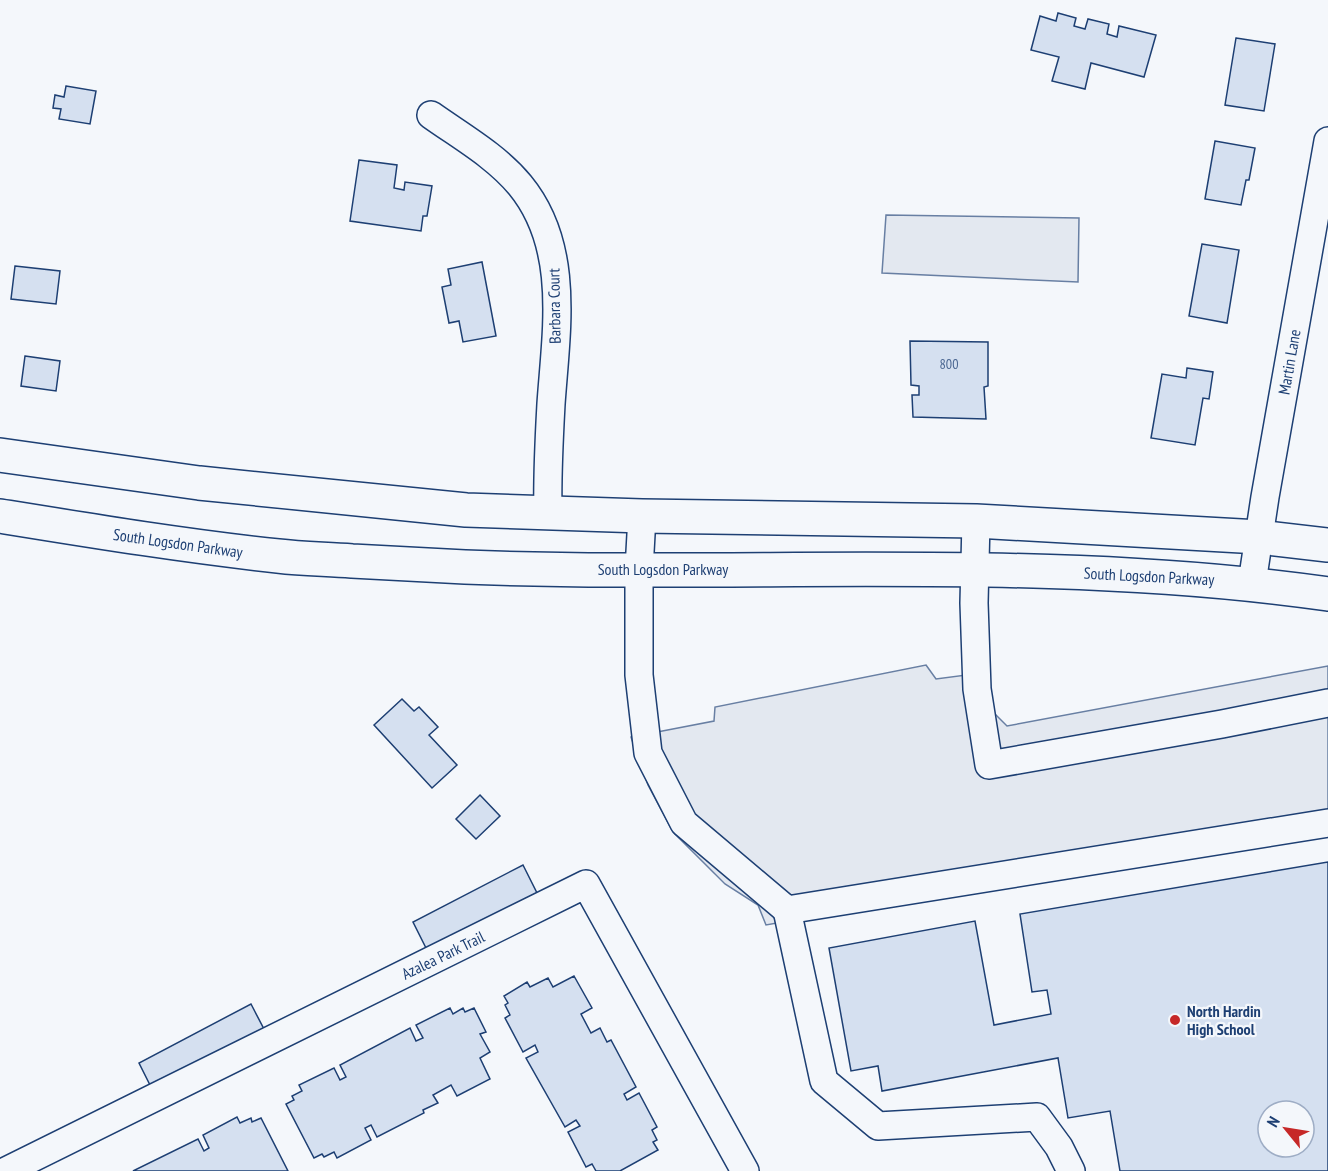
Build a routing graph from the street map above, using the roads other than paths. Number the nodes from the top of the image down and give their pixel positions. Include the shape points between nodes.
1 (431, 115) dead end
2 (1328, 141) edge
3 (0, 455) edge
4 (548, 513) junction
5 (0, 516) edge
6 (642, 516) junction
7 (976, 521) junction
8 (1258, 537) junction
9 (1328, 545) edge
10 (974, 569) junction
11 (639, 570) junction
12 (1252, 583) junction
13 (1328, 594) edge
14 (1328, 703) edge
15 (1328, 823) edge
16 (787, 910) junction
17 (6, 1171) edge
18 (745, 1171) edge
19 (1071, 1171) edge

1 - 4 street, Barbara Court via 498,162 521,186 540,215 551,248 557,282 547,461
2 - 8 street, Martin Lane
3 - 4 main road via 199,483 466,510
4 - 6 main road
5 - 11 main road, South Logsdon Parkway via 281,557 466,567
6 - 7 main road
6 - 11 street
7 - 8 main road
7 - 10 street
8 - 9 main road
8 - 12 street, Martin Lane
10 - 11 main road, South Logsdon Parkway
10 - 12 main road, South Logsdon Parkway
10 - 14 street via 977,689 989,765
11 - 16 street via 639,675 648,753 684,823
12 - 13 main road, South Logsdon Parkway
15 - 16 street
16 - 19 street via 824,1081 878,1126 1037,1117
17 - 18 street, Azalea Park Trail via 586,884

